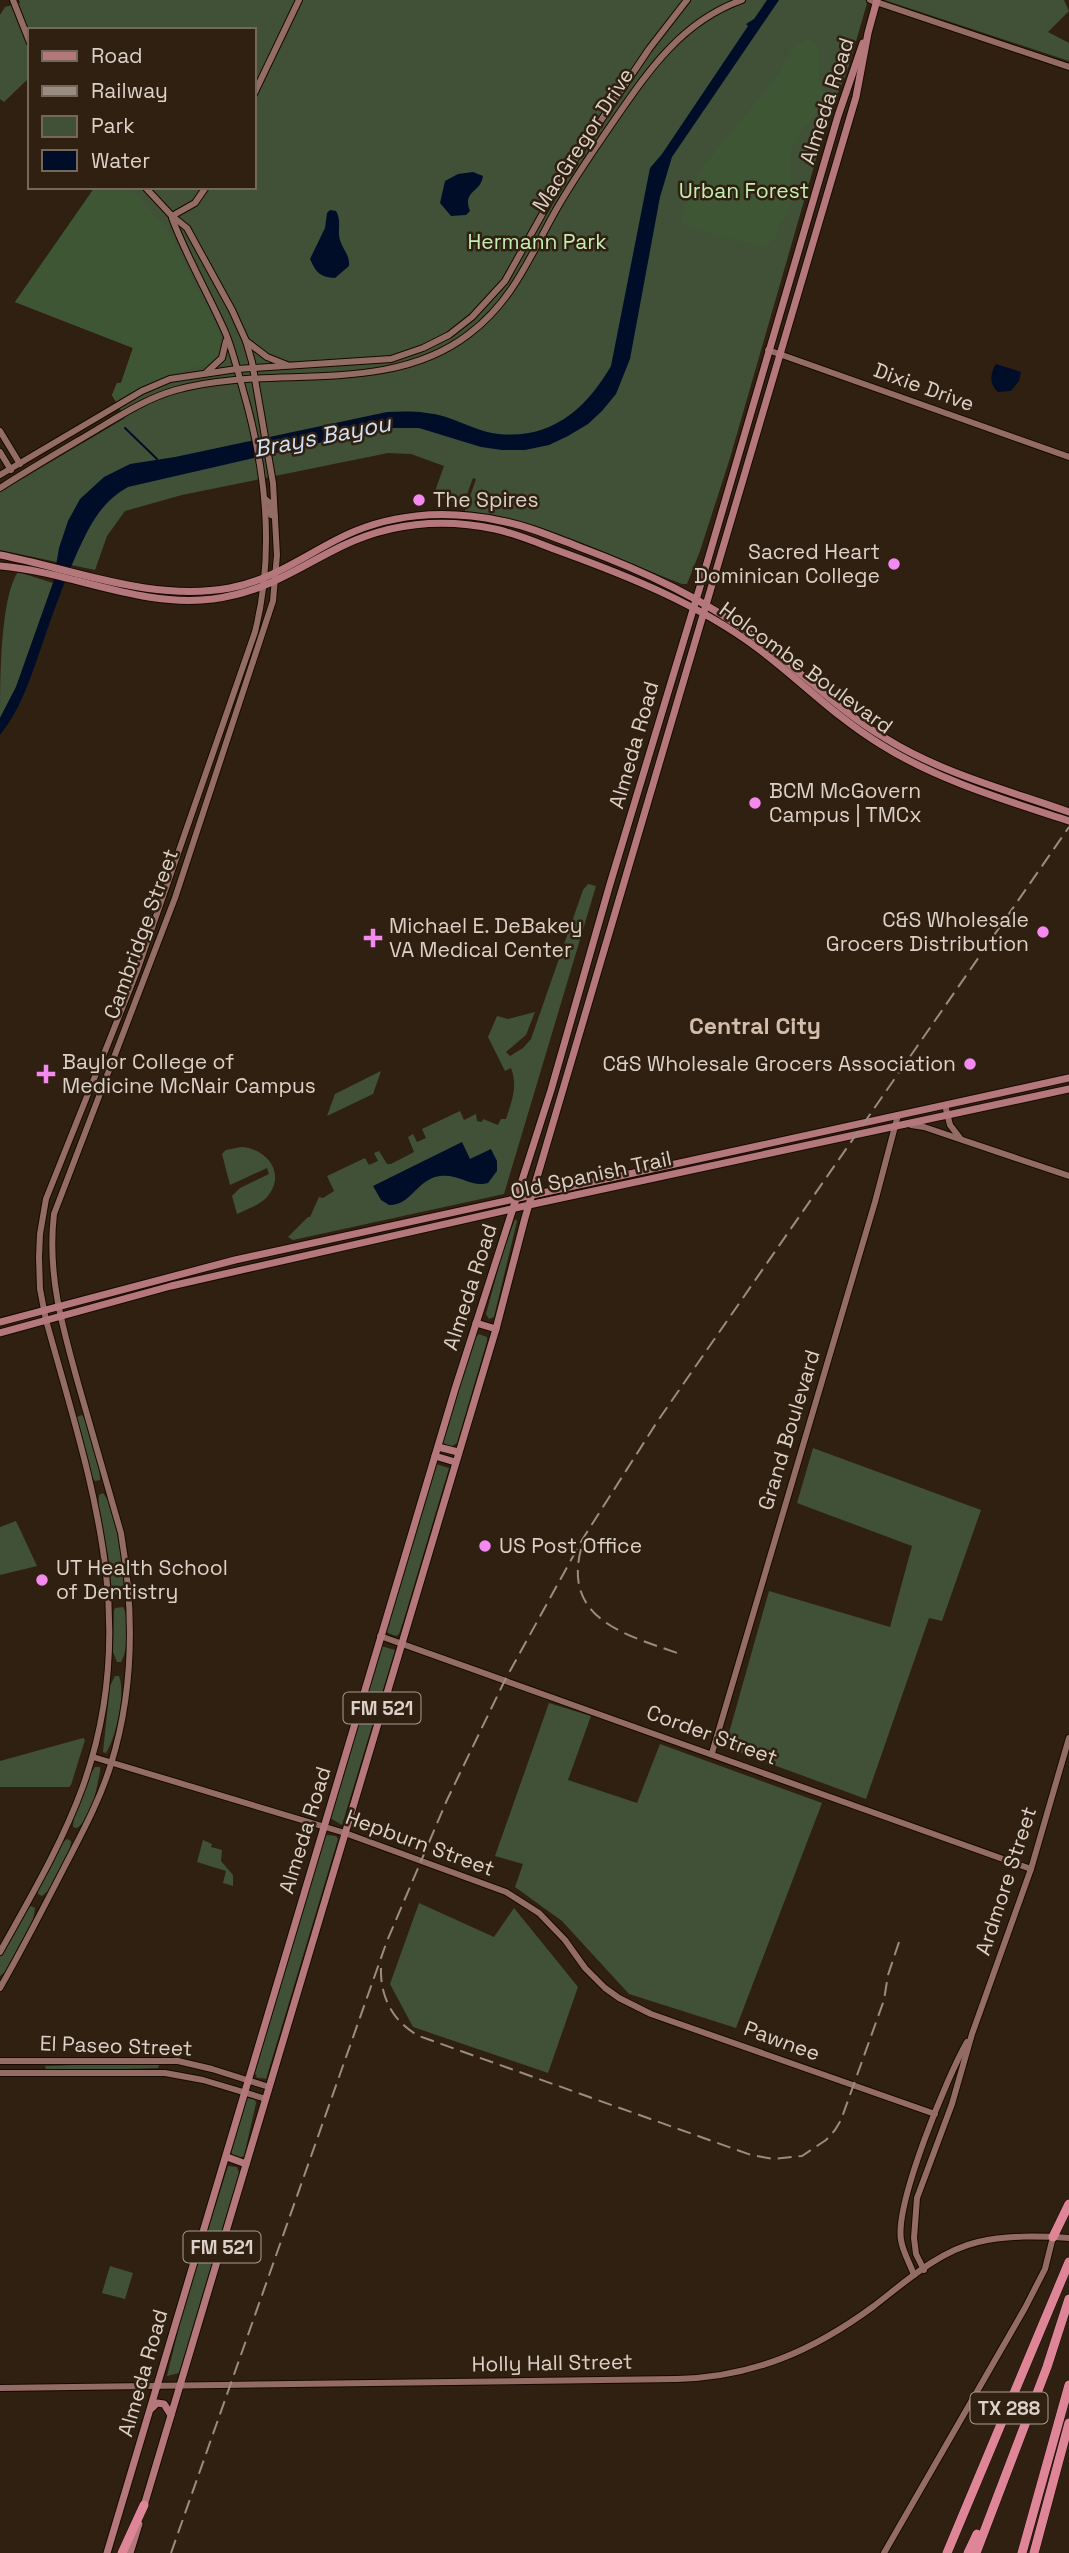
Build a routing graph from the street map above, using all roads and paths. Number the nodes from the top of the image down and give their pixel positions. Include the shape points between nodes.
1 (13, 0) edge
2 (299, 0) edge
3 (687, 0) edge
4 (741, 1) edge
5 (875, 1) edge
6 (868, 33) junction
7 (28, 38) edge
8 (649, 49) junction
9 (660, 56) junction
10 (1069, 67) edge
11 (256, 89) edge
12 (147, 189) edge
13 (205, 189) edge
14 (808, 215) junction
15 (172, 216) junction
16 (820, 219) junction
17 (496, 293) junction
18 (503, 302) junction
19 (226, 336) junction
20 (246, 341) junction
21 (768, 350) junction
22 (781, 354) junction
23 (292, 366) junction
24 (253, 368) junction
25 (237, 369) junction
26 (205, 373) junction
27 (255, 379) junction
28 (241, 380) junction
29 (0, 431) edge
30 (741, 445) junction
31 (753, 450) junction
32 (0, 452) edge
33 (1069, 457) edge
34 (20, 463) junction
35 (10, 469) junction
36 (25, 472) junction
37 (0, 475) edge
38 (15, 478) junction
39 (0, 488) edge
40 (264, 498) junction
41 (275, 516) junction
42 (453, 519) junction
43 (0, 555) edge
44 (0, 566) edge
45 (265, 577) junction
46 (276, 577) junction
47 (89, 579) junction
48 (265, 587) junction
49 (696, 599) junction
50 (706, 604) junction
51 (693, 609) junction
52 (703, 614) junction
53 (1069, 812) edge
54 (1069, 821) edge
55 (1069, 1079) edge
56 (1053, 1082) junction
57 (1069, 1089) edge
58 (1055, 1092) junction
59 (986, 1097) junction
60 (945, 1105) junction
61 (988, 1107) junction
62 (898, 1115) junction
63 (948, 1116) junction
64 (909, 1125) junction
65 (895, 1127) junction
66 (961, 1139) junction
67 (750, 1148) junction
68 (753, 1158) junction
69 (674, 1164) junction
70 (639, 1171) junction
71 (677, 1174) junction
72 (1069, 1176) edge
73 (608, 1178) junction
74 (641, 1182) junction
75 (610, 1189) junction
76 (532, 1194) junction
77 (518, 1197) junction
78 (528, 1206) junction
79 (513, 1209) junction
80 (43, 1211) junction
81 (54, 1214) junction
82 (414, 1221) junction
83 (418, 1231) junction
84 (331, 1240) junction
85 (334, 1250) junction
86 (141, 1284) junction
87 (144, 1293) junction
88 (57, 1306) junction
89 (44, 1310) junction
90 (59, 1317) junction
91 (46, 1320) junction
92 (0, 1322) edge
93 (476, 1323) junction
94 (496, 1329) junction
95 (0, 1333) edge
96 (438, 1447) junction
97 (458, 1452) junction
98 (435, 1456) junction
99 (455, 1462) junction
100 (107, 1484) junction
101 (91, 1490) junction
102 (380, 1636) junction
103 (401, 1643) junction
104 (110, 1668) junction
105 (128, 1669) junction
106 (1069, 1738) edge
107 (712, 1753) junction
108 (93, 1757) junction
109 (111, 1763) junction
110 (324, 1828) junction
111 (64, 1829) junction
112 (345, 1833) junction
113 (79, 1838) junction
114 (1031, 1869) junction
115 (30, 1897) junction
116 (45, 1905) junction
117 (0, 1952) edge
118 (0, 1986) edge
119 (619, 1998) joint
120 (972, 2034) junction
121 (39, 2060) junction
122 (0, 2061) edge
123 (164, 2061) junction
124 (0, 2073) edge
125 (39, 2073) junction
126 (164, 2073) junction
127 (248, 2080) junction
128 (269, 2087) junction
129 (244, 2092) junction
130 (266, 2099) junction
131 (935, 2114) junction
132 (227, 2157) junction
133 (246, 2164) junction
134 (906, 2197) junction
135 (917, 2200) junction
136 (1069, 2204) edge
137 (1053, 2237) junction
138 (1067, 2238) edge
139 (1069, 2262) edge
140 (924, 2270) junction
141 (914, 2275) junction
142 (1069, 2299) edge
143 (180, 2385) junction
144 (1069, 2385) edge
145 (158, 2386) junction
146 (0, 2388) edge
147 (152, 2408) junction
148 (171, 2414) junction
149 (1069, 2423) edge
150 (1001, 2485) junction
151 (144, 2505) junction
152 (107, 2553) edge
153 (122, 2553) edge
154 (130, 2553) edge
155 (884, 2553) edge
156 (947, 2553) edge
157 (968, 2553) edge
158 (976, 2553) edge
159 (1022, 2553) edge
160 (1034, 2553) edge

1 - 7 street
2 - 11 street
3 - 8 street, MacGregor Drive
4 - 9 street, MacGregor Drive via 699,22
5 - 6 main road, Almeda Road
5 - 10 street
6 - 14 main road, Almeda Road
6 - 16 main road, Almeda Road via 856,97
8 - 9 street
8 - 17 street, MacGregor Drive via 563,177
9 - 18 street, MacGregor Drive via 581,169
12 - 15 street, Cambridge Street
13 - 15 street via 195,203
14 - 16 main road
14 - 21 main road, Almeda Road
15 - 19 street, Cambridge Street
15 - 20 street, Cambridge Street via 187,228
16 - 22 main road, Almeda Road
17 - 18 street
17 - 23 street, MacGregor Drive via 449,335 407,354
18 - 27 street, MacGregor Drive via 456,344 412,363 362,373
19 - 25 street, Cambridge Street
19 - 26 street via 222,358
20 - 23 street via 267,357
20 - 24 street, Cambridge Street
21 - 22 street, Dixie Drive
21 - 30 main road, Almeda Road
22 - 31 main road, Almeda Road
22 - 33 street, Dixie Drive
23 - 24 street, MacGregor Drive
24 - 25 street, MacGregor Drive
24 - 27 street, Cambridge Street
25 - 26 street, MacGregor Drive
25 - 28 street, Cambridge Street
26 - 34 street, MacGregor Drive via 158,384
27 - 28 street, MacGregor Drive
27 - 41 street, Cambridge Street
28 - 36 street, MacGregor Drive via 176,390 148,400
28 - 40 street, Cambridge Street
29 - 34 street
30 - 31 main road
30 - 49 main road, Almeda Road
31 - 50 main road, Almeda Road
32 - 35 street
34 - 35 street, MacGregor Drive
34 - 36 street
35 - 37 street, MacGregor Drive
35 - 38 street
36 - 38 street, MacGregor Drive
38 - 39 street, MacGregor Drive
40 - 41 street
40 - 45 street, Cambridge Street
41 - 46 street, Cambridge Street
42 - 46 main road, Holcombe Boulevard via 413,516 341,537
42 - 49 main road, Holcombe Boulevard via 501,521 534,530
42 - 51 main road, Holcombe Boulevard via 514,534 603,567
43 - 47 main road, Holcombe Boulevard
44 - 47 main road, Holcombe Boulevard
45 - 46 main road, Holcombe Boulevard
45 - 47 main road, Holcombe Boulevard via 233,588 191,592
45 - 48 street, Cambridge Street
46 - 48 main road, Holcombe Boulevard
46 - 81 street, Cambridge Street via 273,601 175,898
47 - 48 main road, Holcombe Boulevard via 153,599 190,601
48 - 80 street, Cambridge Street via 255,632 164,897
49 - 50 main road, Holcombe Boulevard
49 - 51 main road, Almeda Road
50 - 52 main road, Almeda Road
50 - 53 main road, Holcombe Boulevard via 886,739 934,764
51 - 52 main road, Holcombe Boulevard
51 - 77 main road, Almeda Road
52 - 54 main road, Holcombe Boulevard via 758,648 823,704 881,745 953,780
52 - 76 main road, Almeda Road
55 - 56 main road, Old Spanish Trail
56 - 58 main road
56 - 59 main road, Old Spanish Trail
57 - 58 main road, Old Spanish Trail
58 - 61 main road, Old Spanish Trail
59 - 60 main road, Old Spanish Trail
59 - 61 main road
60 - 62 main road, Old Spanish Trail
60 - 63 street
61 - 63 main road, Old Spanish Trail
62 - 65 street, Grand Boulevard
62 - 67 main road, Old Spanish Trail
63 - 64 main road, Old Spanish Trail
63 - 66 street via 953,1132
64 - 65 main road, Old Spanish Trail
64 - 66 street
65 - 68 main road, Old Spanish Trail
65 - 107 street, Grand Boulevard
66 - 72 street
67 - 68 main road
67 - 69 main road, Old Spanish Trail
68 - 71 main road, Old Spanish Trail
69 - 70 main road, Old Spanish Trail
69 - 71 main road
70 - 73 main road, Old Spanish Trail
70 - 74 main road
71 - 74 main road, Old Spanish Trail
73 - 75 main road
73 - 76 main road, Old Spanish Trail
74 - 75 main road, Old Spanish Trail
75 - 78 main road, Old Spanish Trail
76 - 77 main road, Old Spanish Trail
76 - 78 main road, Almeda Road / FM 521
77 - 79 main road, Almeda Road / FM 521
77 - 82 main road, Old Spanish Trail
78 - 79 main road, Old Spanish Trail
78 - 94 main road, Almeda Road / FM 521
79 - 83 main road, Old Spanish Trail
79 - 93 main road, Almeda Road / FM 521
80 - 81 street
80 - 89 street, Cambridge Street via 39,1273
81 - 88 street, Cambridge Street via 52,1271
82 - 83 main road
82 - 84 main road, Old Spanish Trail
83 - 85 main road, Old Spanish Trail
84 - 85 main road
84 - 86 main road, Old Spanish Trail
85 - 87 main road, Old Spanish Trail
86 - 87 main road
86 - 88 main road, Old Spanish Trail
87 - 90 main road, Old Spanish Trail
88 - 89 main road, Old Spanish Trail
88 - 90 street, Cambridge Street
89 - 91 street, Cambridge Street
89 - 92 main road, Old Spanish Trail
90 - 91 main road, Old Spanish Trail
90 - 100 street, Cambridge Street
91 - 95 main road, Old Spanish Trail
91 - 101 street, Cambridge Street
93 - 94 main road
93 - 96 main road, Almeda Road / FM 521
94 - 97 main road, Almeda Road / FM 521
96 - 97 main road
96 - 98 main road, Almeda Road / FM 521
97 - 99 main road, Almeda Road / FM 521
98 - 99 main road
98 - 102 main road, Almeda Road / FM 521
99 - 103 main road, Almeda Road / FM 521
100 - 101 street
100 - 105 street, Cambridge Street via 121,1533 130,1600
101 - 104 street, Cambridge Street via 107,1566
102 - 103 street, Corder Street
102 - 110 main road, Almeda Road / FM 521
103 - 107 street, Corder Street
103 - 112 main road, Almeda Road / FM 521
104 - 105 street
104 - 108 street, Cambridge Street
105 - 109 street, Cambridge Street
106 - 114 street, Ardmore Street
107 - 114 street, Corder Street
108 - 109 street, Hepburn Street
108 - 111 street, Cambridge Street
109 - 110 street, Hepburn Street
109 - 113 street, Cambridge Street
110 - 112 street, Hepburn Street
110 - 127 main road, Almeda Road / FM 521
111 - 113 street
111 - 115 street, Cambridge Street
112 - 119 street, Hepburn Street via 518,1899 557,1930 585,1968
112 - 128 main road, Almeda Road / FM 521
113 - 116 street, Cambridge Street
114 - 120 street, Ardmore Street
115 - 116 street
115 - 117 street, Cambridge Street
116 - 118 street, Cambridge Street
119 - 131 street, Pawnee via 651,2014
120 - 131 street, Ardmore Street
120 - 135 street, Ardmore Street
121 - 122 street, El Paseo Street
121 - 123 street, El Paseo Street
121 - 125 street
123 - 126 street
123 - 127 street, El Paseo Street
124 - 125 street, El Paseo Street
125 - 126 street, El Paseo Street
126 - 129 street, El Paseo Street
127 - 128 street, El Paseo Street
127 - 129 main road, Almeda Road / FM 521
128 - 130 main road, Almeda Road / FM 521
129 - 130 street, El Paseo Street
129 - 132 main road, Almeda Road / FM 521
130 - 133 main road, Almeda Road / FM 521
131 - 134 street, Ardmore Street
132 - 133 main road
132 - 145 main road, Almeda Road / FM 521
133 - 143 main road, Almeda Road / FM 521
134 - 135 street
134 - 141 street, Ardmore Street via 900,2239
135 - 140 street, Ardmore Street via 914,2238
136 - 137 highway
137 - 138 street, Holly Hall Street
137 - 140 street, Holly Hall Street via 978,2242 949,2253
137 - 155 street via 1045,2269 1025,2308
139 - 156 highway, TX 288
140 - 141 street, Holly Hall Street
141 - 143 street, Holly Hall Street via 800,2353 717,2376
142 - 150 highway
143 - 145 street, Holly Hall Street
143 - 148 main road, Almeda Road / FM 521
144 - 159 highway
145 - 146 street, Holly Hall Street
145 - 147 main road, Almeda Road / FM 521
147 - 148 main road via 163,2404
147 - 152 main road, Almeda Road / FM 521
148 - 151 main road, Almeda Road / FM 521
149 - 160 highway
150 - 157 highway
150 - 158 highway
151 - 153 highway
151 - 154 main road, Almeda Road / FM 521

